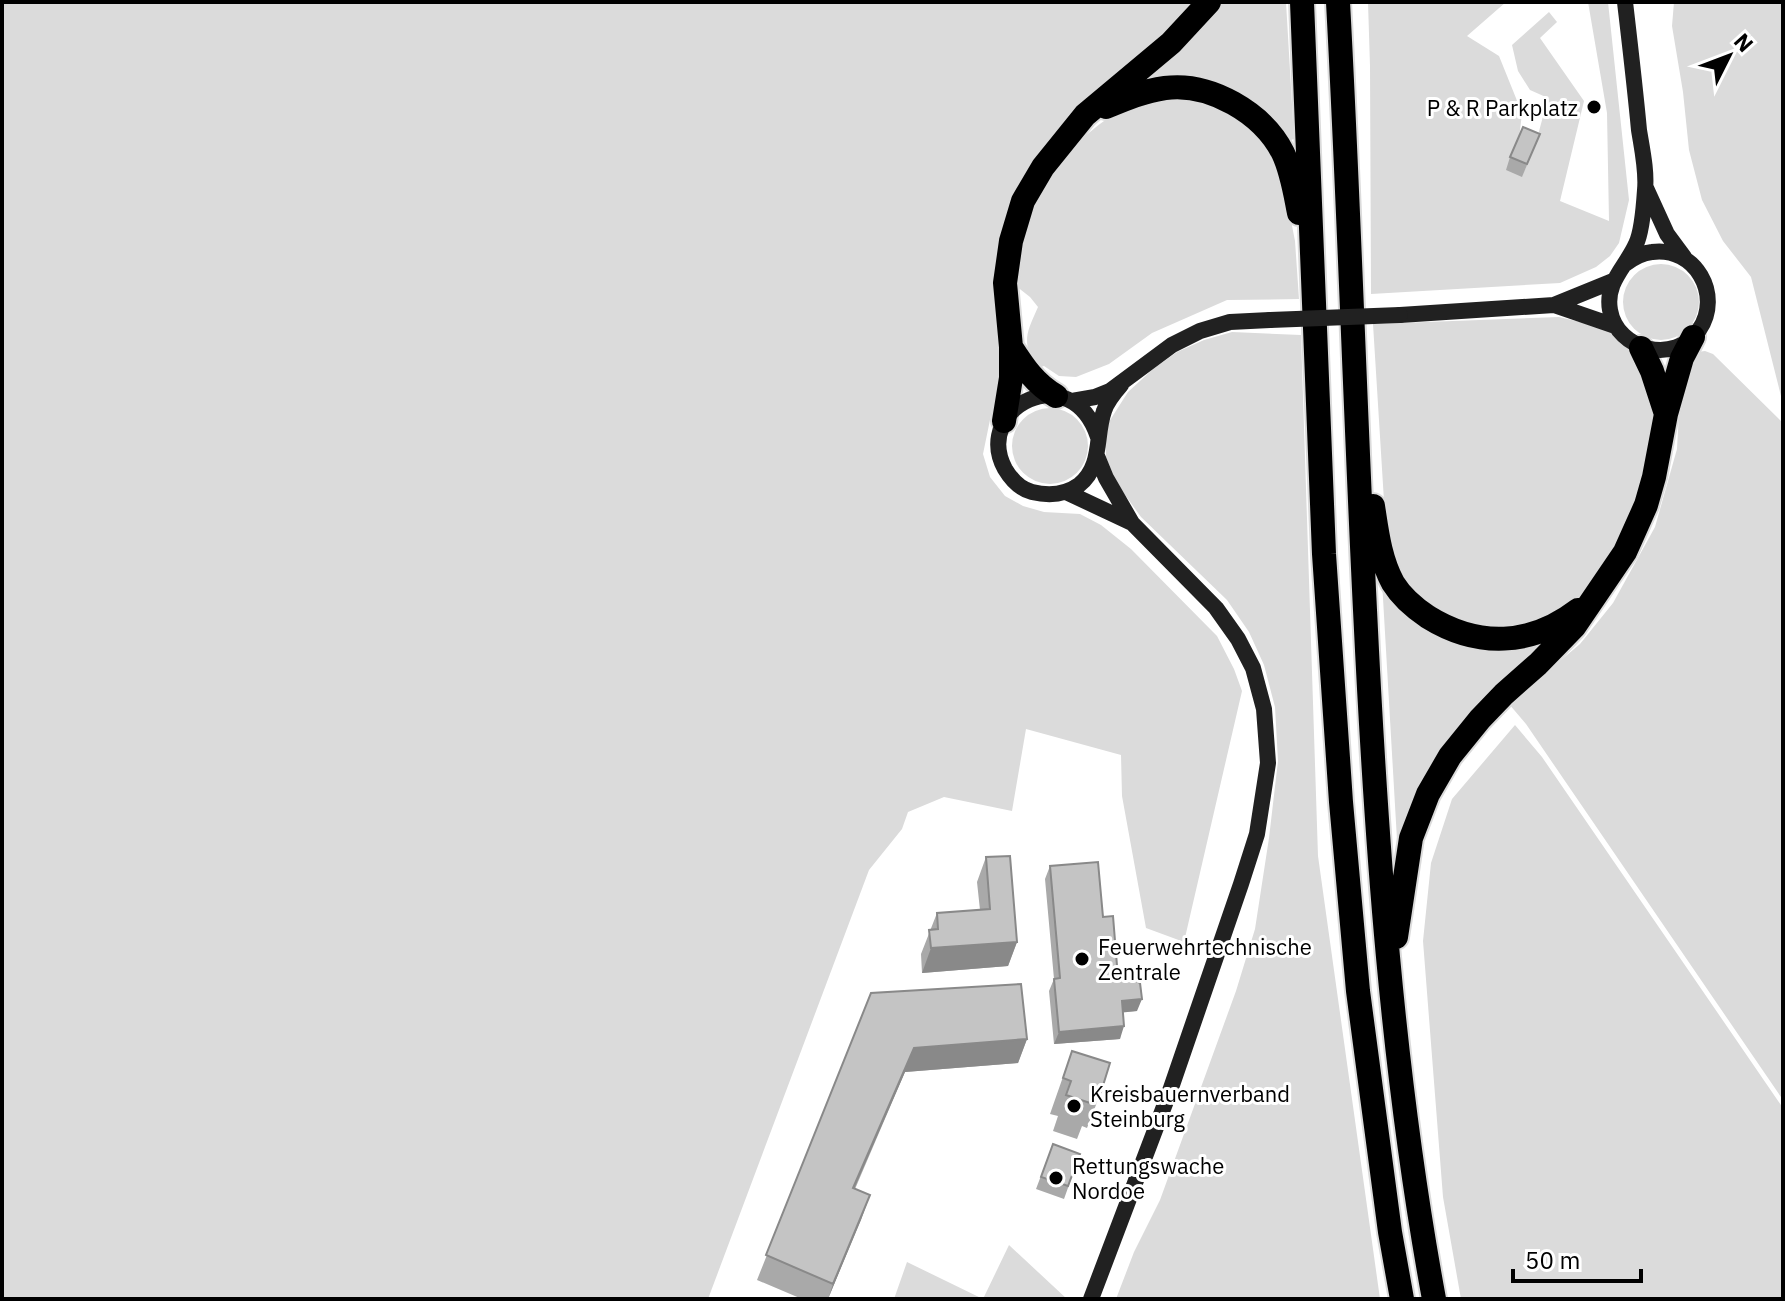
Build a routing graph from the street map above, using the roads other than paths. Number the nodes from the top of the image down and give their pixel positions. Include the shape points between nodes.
1 (1209, 2) edge
2 (1302, 2) edge
3 (1338, 2) edge
4 (1625, 2) edge
5 (1085, 115) junction
6 (1646, 188) junction
7 (1685, 258) junction
8 (1625, 264) junction
9 (1613, 281) junction
10 (1314, 298) junction
11 (1554, 305) junction
12 (1615, 326) junction
13 (1693, 337) junction
14 (1011, 347) junction
15 (1641, 348) junction
16 (1121, 385) junction
17 (1354, 390) junction
18 (1064, 398) junction
19 (1666, 414) junction
20 (1004, 421) junction
21 (1098, 437) junction
22 (1097, 456) junction
23 (1066, 492) junction
24 (1132, 523) junction
25 (1595, 596) junction
26 (1390, 987) junction
27 (1091, 1299) edge
28 (1402, 1299) edge
29 (1434, 1299) edge

1 - 5 highway via 1171,43
2 - 10 highway
3 - 17 highway
4 - 6 main road
5 - 10 highway via 1135,95 1188,88 1210,93 1255,118 1272,136 1291,173
5 - 14 highway via 1023,201 1005,283
6 - 7 main road via 1667,234
6 - 8 main road via 1638,242
7 - 8 main road via 1654,251
7 - 13 main road via 1705,281 1708,298 1707,314
8 - 9 main road
9 - 11 main road
9 - 12 main road via 1609,296
10 - 28 highway via 1341,802 1358,991
11 - 12 main road
11 - 16 main road, bridge via 1230,322 1172,345
12 - 15 main road
13 - 15 main road via 1678,347
13 - 19 highway
14 - 18 highway via 1042,388
14 - 20 highway
15 - 19 highway
16 - 18 main road via 1095,397
16 - 21 main road via 1104,410
17 - 25 highway via 1380,553 1394,585 1418,610 1445,627 1498,640 1524,637 1556,624
17 - 26 highway via 1374,796
18 - 20 main road via 1026,400
18 - 21 main road via 1084,410
19 - 25 highway via 1646,505 1625,552
20 - 23 main road via 998,440 1000,460 1010,478 1026,490
21 - 22 main road
22 - 23 main road via 1080,484
22 - 24 main road
23 - 24 main road
24 - 27 main road via 1216,608 1238,639 1264,709 1268,763 1257,834 1241,884
25 - 26 highway via 1574,627 1480,719 1428,794 1411,838
26 - 29 highway

